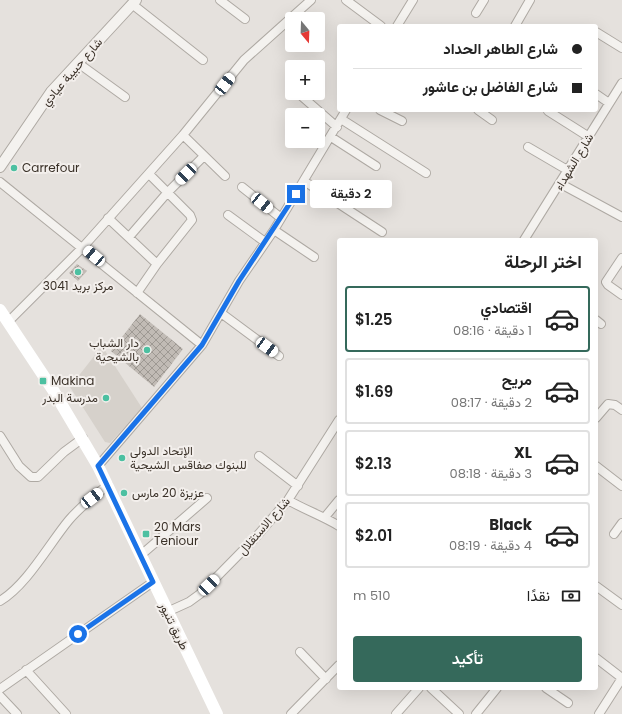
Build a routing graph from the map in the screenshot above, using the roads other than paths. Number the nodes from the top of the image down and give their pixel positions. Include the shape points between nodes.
1 (220, 0) edge
2 (311, 0) edge
3 (346, 0) edge
4 (413, 0) edge
5 (484, 0) edge
6 (530, 0) edge
7 (134, 2) edge
8 (476, 13) dead end
9 (245, 19) dead end
10 (378, 24) edge
11 (398, 24) edge
12 (516, 24) edge
13 (598, 33) edge
14 (622, 48) edge
15 (203, 60) dead end
16 (78, 63) junction
17 (622, 83) edge
18 (598, 95) edge
19 (125, 97) dead end
20 (308, 100) edge
21 (609, 103) junction
22 (345, 112) edge
23 (384, 112) edge
24 (481, 112) edge
25 (550, 112) edge
26 (492, 120) dead end
27 (402, 121) dead end
28 (339, 123) junction
29 (183, 135) junction
30 (331, 137) junction
31 (589, 137) junction
32 (528, 147) dead end
33 (204, 156) junction
34 (376, 166) dead end
35 (0, 167) edge
36 (569, 171) junction
37 (426, 173) dead end
38 (149, 174) junction
39 (225, 176) dead end
40 (0, 182) edge
41 (304, 182) junction
42 (560, 184) junction
43 (242, 187) dead end
44 (167, 193) junction
45 (228, 215) dead end
46 (622, 217) edge
47 (108, 218) junction
48 (281, 218) junction
49 (274, 230) junction
50 (382, 232) dead end
51 (129, 237) junction
52 (525, 238) edge
53 (265, 242) junction
54 (83, 248) junction
55 (314, 257) dead end
56 (622, 258) edge
57 (157, 264) junction
58 (137, 293) junction
59 (622, 295) edge
60 (221, 313) junction
61 (3, 316) edge
62 (202, 345) junction
63 (279, 356) dead end
64 (622, 410) edge
65 (598, 416) edge
66 (337, 423) edge
67 (0, 436) edge
68 (83, 438) junction
69 (259, 456) dead end
70 (98, 466) junction
71 (598, 468) edge
72 (108, 485) junction
73 (298, 486) junction
74 (622, 486) edge
75 (207, 498) dead end
76 (288, 500) junction
77 (337, 502) edge
78 (325, 517) junction
79 (622, 523) edge
80 (337, 525) edge
81 (614, 534) dead end
82 (141, 556) junction
83 (153, 582) junction
84 (598, 587) edge
85 (0, 602) edge
86 (622, 605) edge
87 (167, 612) junction
88 (300, 652) dead end
89 (598, 660) edge
90 (337, 667) edge
91 (26, 670) junction
92 (622, 678) edge
93 (326, 679) junction
94 (0, 689) edge
95 (417, 690) edge
96 (433, 690) edge
97 (495, 690) edge
98 (549, 690) edge
99 (615, 690) junction
100 (0, 696) edge
101 (622, 696) edge
102 (568, 703) dead end
103 (17, 714) edge
104 (66, 714) edge
105 (217, 714) edge
106 (291, 714) edge
107 (396, 714) edge
108 (459, 714) edge
109 (476, 714) edge
110 (599, 714) edge

1 - 9 street
2 - 29 street via 244,60
3 - 10 street
4 - 11 street
5 - 8 street
6 - 12 street
7 - 15 street
7 - 16 street, شارع حبيبة عيادي
13 - 14 street
16 - 19 street
16 - 35 street, شارع حبيبة عيادي via 51,92
17 - 21 street, شارع الشهداء
18 - 21 street
20 - 28 street
21 - 31 street, شارع الشهداء
22 - 28 street
23 - 27 street
24 - 26 street
25 - 31 street
28 - 30 street
28 - 37 street
29 - 33 street
29 - 38 street
30 - 34 street
30 - 41 street
31 - 36 street, شارع الشهداء
32 - 36 street
33 - 39 street
33 - 44 street
36 - 42 street, شارع الشهداء
38 - 44 street
38 - 47 street
40 - 54 street
41 - 48 street
41 - 50 street
42 - 46 street
42 - 52 street, شارع الشهداء
43 - 48 street
44 - 51 street
44 - 57 street via 192,220
45 - 53 street
47 - 51 street
47 - 54 street
48 - 49 street
49 - 53 street
49 - 55 street
51 - 57 street
53 - 60 street
54 - 58 street
54 - 61 street
56 - 59 street via 606,282
57 - 58 street
58 - 62 street
60 - 62 street
60 - 63 street
61 - 68 main road, طريق تنيور
62 - 70 street
64 - 65 street via 608,404
66 - 73 street, شارع الاستقلال
67 - 68 street via 20,466 31,477 38,477
68 - 70 main road, طريق تنيور
69 - 73 street
70 - 72 main road, طريق تنيور
71 - 74 street
72 - 82 main road, طريق تنيور
72 - 85 street via 69,520 16,588
73 - 76 street, شارع الاستقلال
75 - 82 street
76 - 78 street
76 - 87 street, شارع الاستقلال via 200,594
77 - 78 street
78 - 80 street
79 - 81 street
82 - 83 main road, طريق تنيور
83 - 87 main road, طريق تنيور
83 - 91 street
84 - 86 street
87 - 105 main road, طريق تنيور
88 - 93 street
89 - 92 street
90 - 93 street
91 - 94 street
91 - 104 street
92 - 99 street
93 - 106 street
95 - 107 street
96 - 108 street
97 - 109 street
98 - 102 street
99 - 101 street
99 - 110 street
100 - 103 street

